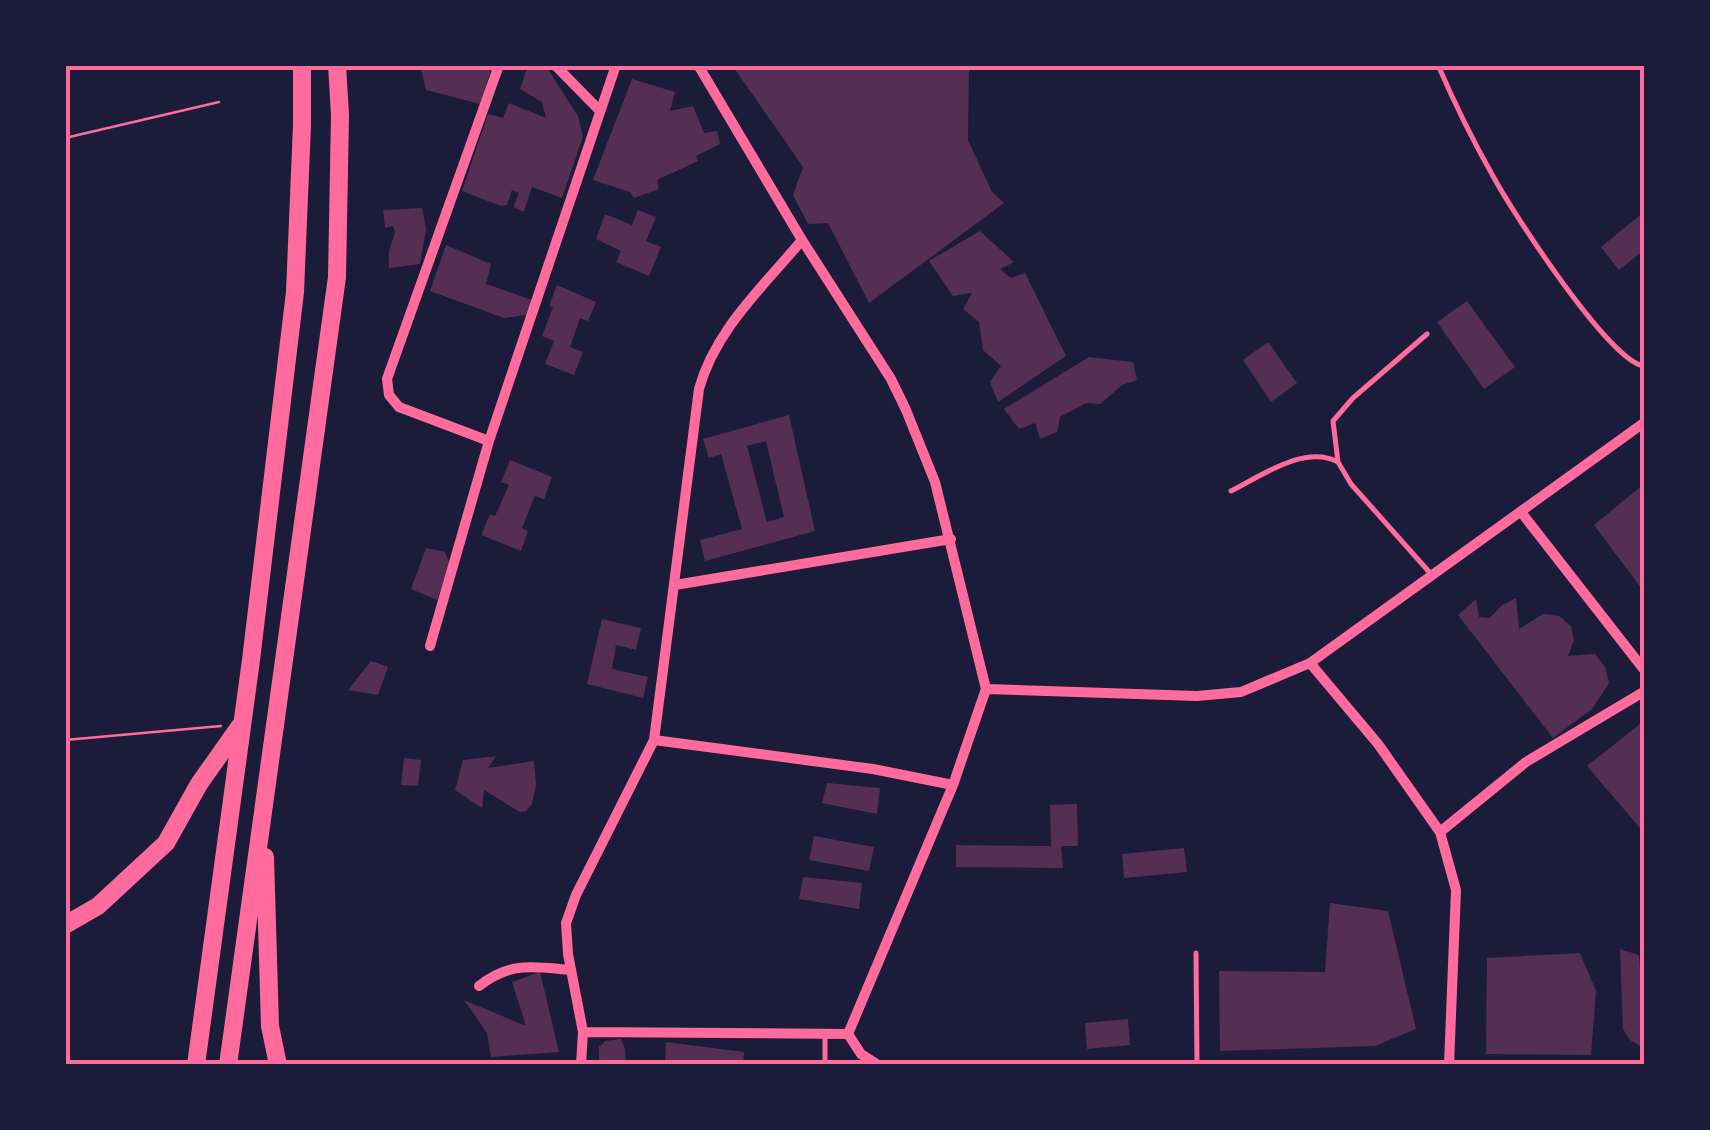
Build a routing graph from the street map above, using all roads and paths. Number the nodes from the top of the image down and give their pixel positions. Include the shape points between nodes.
1 (302, 65) edge
2 (337, 65) edge
3 (500, 65) edge
4 (555, 65) edge
5 (616, 65) edge
6 (698, 65) edge
7 (1438, 65) edge
8 (219, 102) dead end
9 (600, 111) junction
10 (65, 138) edge
11 (802, 240) junction
12 (1427, 334) dead end
13 (1645, 366) edge
14 (1645, 422) edge
15 (489, 441) junction
16 (1338, 462) junction
17 (1232, 491) dead end
18 (1521, 512) junction
19 (951, 540) junction
20 (1432, 574) junction
21 (674, 585) junction
22 (430, 646) dead end
23 (1310, 662) junction
24 (1645, 671) edge
25 (986, 688) junction
26 (1645, 691) edge
27 (242, 724) junction
28 (65, 740) edge
29 (654, 740) junction
30 (953, 785) junction
31 (263, 817) junction
32 (1440, 832) junction
33 (65, 925) edge
34 (1196, 953) dead end
35 (572, 970) junction
36 (479, 986) dead end
37 (583, 1032) junction
38 (826, 1033) junction
39 (848, 1034) junction
40 (196, 1065) edge
41 (228, 1065) edge
42 (278, 1065) edge
43 (582, 1065) edge
44 (825, 1065) edge
45 (878, 1065) edge
46 (1197, 1065) edge
47 (1450, 1065) edge

1 - 27 highway via 295,292
2 - 31 highway via 337,277
3 - 15 street via 386,379 399,407
4 - 9 street
5 - 9 street
6 - 11 street
7 - 13 lane via 1494,178 1574,299 1624,356
8 - 10 path
9 - 15 street
11 - 19 street via 891,379 935,482
11 - 21 street via 718,341 704,369
12 - 16 lane via 1333,421
14 - 18 street
15 - 22 street
16 - 17 lane via 1290,461
16 - 20 lane
18 - 20 street
18 - 24 street
19 - 21 street
19 - 25 street
20 - 23 street
21 - 29 street
23 - 25 street via 1241,692 1197,696
23 - 32 street
25 - 30 street
26 - 32 street via 1526,762
27 - 28 path
27 - 33 highway via 166,843 98,906
27 - 40 highway
29 - 30 street
29 - 35 street via 566,923
30 - 39 street
31 - 41 highway
31 - 42 highway via 270,1026
32 - 47 street via 1456,890
34 - 46 lane
35 - 36 street via 514,967
35 - 37 street
37 - 38 street
37 - 43 street
38 - 39 street
38 - 44 lane
39 - 45 street

